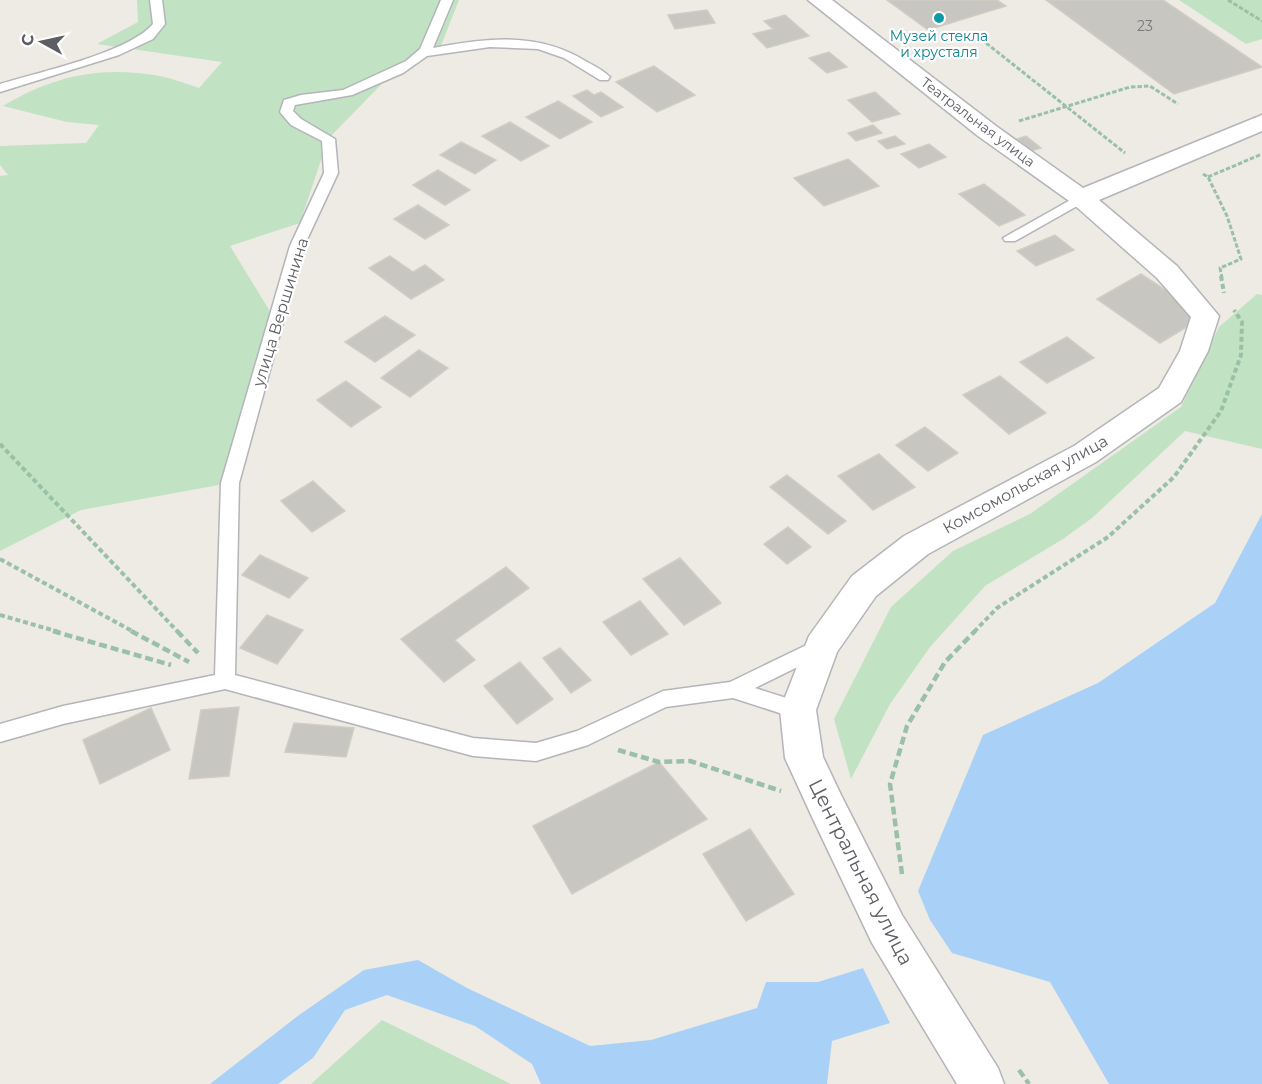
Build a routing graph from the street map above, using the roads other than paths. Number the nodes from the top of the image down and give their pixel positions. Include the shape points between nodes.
1 (156, 0) edge
2 (447, 0) edge
3 (819, 0) edge
4 (424, 53) junction
5 (604, 77) dead end
6 (0, 88) edge
7 (1262, 122) edge
8 (1081, 198) junction
9 (1010, 238) dead end
10 (820, 646) junction
11 (225, 681) junction
12 (734, 690) junction
13 (798, 710) junction
14 (0, 733) edge
15 (999, 1074) edge

1 - 6 lane via 159,24 149,36 115,52
2 - 4 lane
3 - 8 street, Театральная улица via 987,131
4 - 5 lane via 481,43 523,42 557,50
4 - 11 lane, улица Вершинина via 393,73 346,93 299,99 289,104 286,112 296,122 328,139 331,173 297,246 230,483
7 - 8 street
8 - 9 lane
8 - 10 street, Комсомольская улица via 1167,272 1205,316 1194,351 1170,395 1085,454 916,545 864,586
10 - 12 lane
10 - 13 street, Центральная улица
11 - 12 lane via 473,747 536,752 581,739 663,699
11 - 14 lane via 63,715
12 - 13 lane
13 - 15 street, Центральная улица via 804,758 887,928 935,1011

